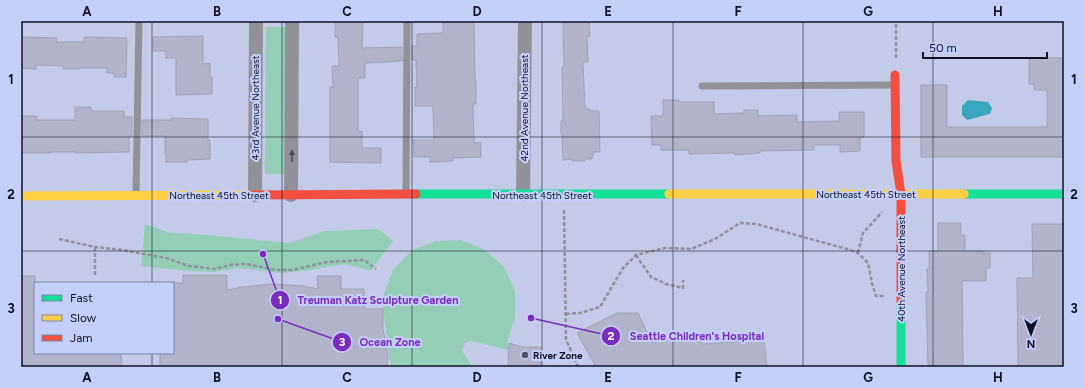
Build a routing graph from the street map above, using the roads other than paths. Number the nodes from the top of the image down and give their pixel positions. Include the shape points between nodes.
1 (139, 21) edge
2 (256, 21) edge
3 (292, 21) edge
4 (407, 21) edge
5 (525, 21) edge
6 (896, 75) road end
7 (896, 85) junction
8 (702, 86) dead end
9 (523, 194) junction
10 (901, 194) junction
11 (1064, 194) edge
12 (255, 195) junction
13 (292, 195) junction
14 (406, 195) junction
15 (21, 196) edge
16 (136, 196) junction
17 (901, 367) edge

1 - 16 lane
2 - 12 street, 43rd Avenue Northeast
13 -> 3 street
4 - 14 lane
5 - 9 street, 42nd Avenue Northeast
6 - 7 street, 40th Avenue Northeast
7 - 8 lane
7 - 10 street, 40th Avenue Northeast via 896,161
9 - 10 street, Northeast 45th Street
9 - 14 street, Northeast 45th Street
10 - 11 street, Northeast 45th Street
10 - 17 street, 40th Avenue Northeast
12 - 13 street, Northeast 45th Street
12 - 16 street, Northeast 45th Street
13 - 14 street, Northeast 45th Street
15 - 16 street, Northeast 45th Street

